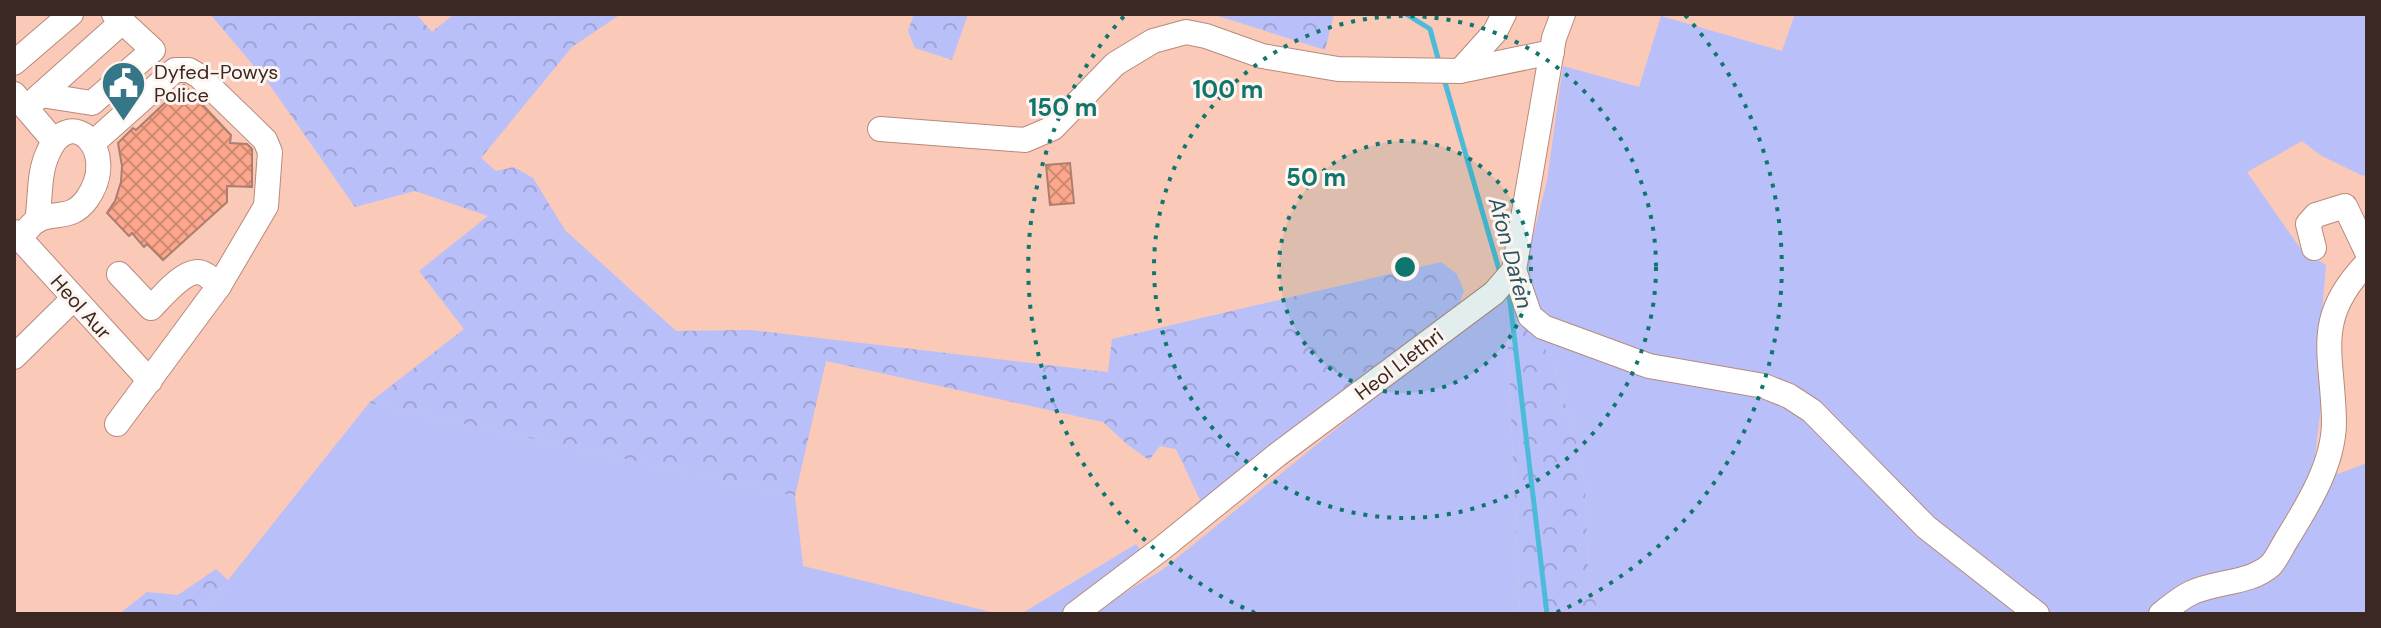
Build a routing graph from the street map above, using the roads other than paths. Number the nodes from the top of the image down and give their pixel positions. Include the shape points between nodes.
1 (71, 14) edge
2 (1504, 14) edge
3 (1563, 14) edge
4 (118, 18) edge
5 (1552, 52) junction
6 (14, 63) edge
7 (1460, 71) junction
8 (27, 99) edge
9 (880, 129) dead end
10 (54, 141) junction
11 (94, 142) junction
12 (37, 221) junction
13 (17, 235) edge
14 (2314, 248) dead end
15 (2367, 252) edge
16 (2367, 263) edge
17 (1514, 270) junction
18 (119, 274) dead end
19 (219, 286) junction
20 (73, 299) junction
21 (14, 357) edge
22 (150, 381) junction
23 (117, 424) dead end
24 (1075, 614) edge
25 (2037, 614) edge
26 (2161, 614) edge

1 - 6 street
2 - 7 street
3 - 5 street
4 - 8 street
4 - 8 street via 153,50 92,103
5 - 7 street
5 - 17 street
7 - 9 street via 1338,69 1262,56 1186,32 1153,41 1115,64 1053,128 1025,140
8 - 10 street
10 - 11 street via 78,132
10 - 12 street via 43,169
11 - 12 street via 97,183 86,200 75,211
11 - 19 street via 175,70 199,76 265,140 270,152 266,206
12 - 13 street
13 - 20 street, Heol Aur
14 - 15 street via 2308,224 2316,215 2345,206
16 - 26 street via 2338,300 2331,325 2332,445 2295,527 2272,563 2259,573 2189,593
17 - 24 street, Heol Llethri via 1494,293
17 - 25 street via 1530,316 1543,327 1649,366 1764,386 1812,411 1926,527
18 - 19 street via 151,308 196,272
19 - 22 street
20 - 21 street
20 - 22 street, Heol Aur
22 - 23 street

